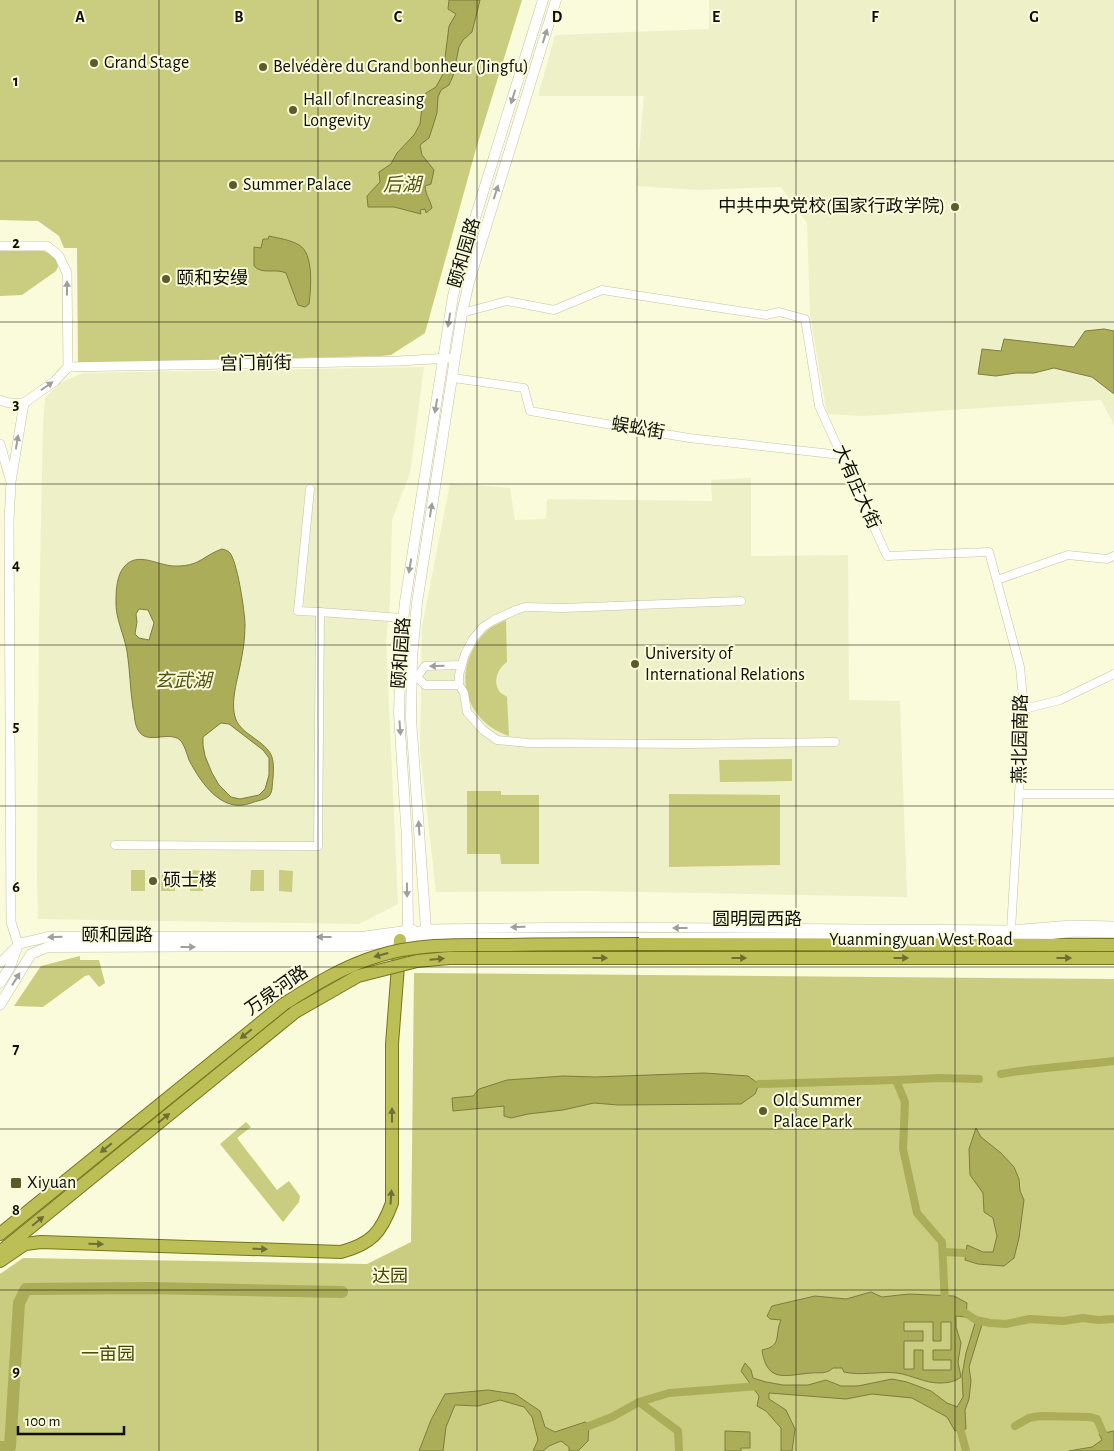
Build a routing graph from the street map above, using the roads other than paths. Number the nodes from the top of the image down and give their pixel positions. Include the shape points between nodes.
1 (543, 0) edge
2 (556, 0) edge
3 (0, 246) edge
4 (462, 313) junction
5 (443, 358) junction
6 (456, 358) junction
7 (68, 367) junction
8 (452, 378) junction
9 (0, 400) edge
10 (24, 403) junction
11 (0, 444) edge
12 (841, 455) junction
13 (11, 482) junction
14 (310, 489) dead end
15 (989, 552) joint
16 (1114, 556) edge
17 (997, 580) junction
18 (741, 601) dead end
19 (320, 612) junction
20 (403, 618) junction
21 (461, 664) junction
22 (1114, 674) edge
23 (414, 677) junction
24 (459, 685) junction
25 (1024, 709) junction
26 (835, 742) dead end
27 (1020, 794) junction
28 (1114, 794) edge
29 (115, 845) dead end
30 (1114, 926) edge
31 (426, 929) junction
32 (1011, 930) junction
33 (1114, 933) edge
34 (404, 935) junction
35 (18, 944) junction
36 (639, 944) joint
37 (1114, 945) edge
38 (31, 954) junction
39 (1114, 958) edge
40 (0, 962) edge
41 (0, 983) edge
42 (0, 1005) edge
43 (295, 1012) joint
44 (0, 1234) edge
45 (0, 1252) edge
46 (0, 1261) edge

1 -> 5 main road, 颐和园路 via 466,247 453,296
4 -> 2 main road, 颐和园路 via 478,250
7 -> 3 street via 67,272 59,256 48,246
4 - 6 main road, 颐和园路
4 - 12 street, 大有庄大街 via 507,301 554,310 602,290 805,318 819,406
5 - 6 street, 宫门前街
5 - 7 street, 宫门前街 via 399,362
5 -> 20 main road, 颐和园路
6 - 8 main road, 颐和园路
10 -> 7 street via 55,381
8 - 12 street, 蜈蚣街 via 524,388 530,411 689,438
23 -> 8 main road, 颐和园路 via 417,603
9 - 10 street
13 -> 10 street
11 - 13 street
12 - 15 street, 大有庄大街 via 887,556
13 - 35 street via 11,922
14 - 19 street via 298,611
15 - 17 street, 燕北园南路
16 - 17 street via 1106,559 1068,555
17 - 25 street, 燕北园南路 via 1020,667
18 - 21 street via 525,607 483,627
19 - 20 street
19 - 29 street via 318,846
20 -> 34 main road, 颐和园路 via 399,714 407,839
21 -> 23 street via 425,666
21 - 24 street
22 - 25 street via 1060,700
23 - 24 street via 425,685
31 -> 23 main road, 颐和园路 via 414,764
24 - 26 street via 467,712 497,740 690,744
25 - 27 street, 燕北园南路
27 - 28 street
27 - 32 street, 燕北园南路
30 - 32 street, 圆明园西路
32 -> 31 street, 圆明园西路
31 - 34 main road
33 - 34 street, 圆明园西路 via 1075,932 1020,938
34 -> 35 main road, 颐和园路 via 48,936
38 -> 34 main road, 颐和园路 via 48,947 361,946
46 -> 34 highway via 25,1244 41,1242 340,1252 364,1244 379,1231 392,1203 392,1044
35 - 38 street
35 - 40 street
35 - 41 main road
36 - 37 highway, Yuanmingyuan West Road
36 -> 44 highway, 万泉河路, bridge via 414,947 379,955 339,971 284,1004
42 -> 38 main road
43 -> 39 highway, Yuanmingyuan West Road, bridge via 358,976 417,961 449,958
45 -> 43 highway, 万泉河路

